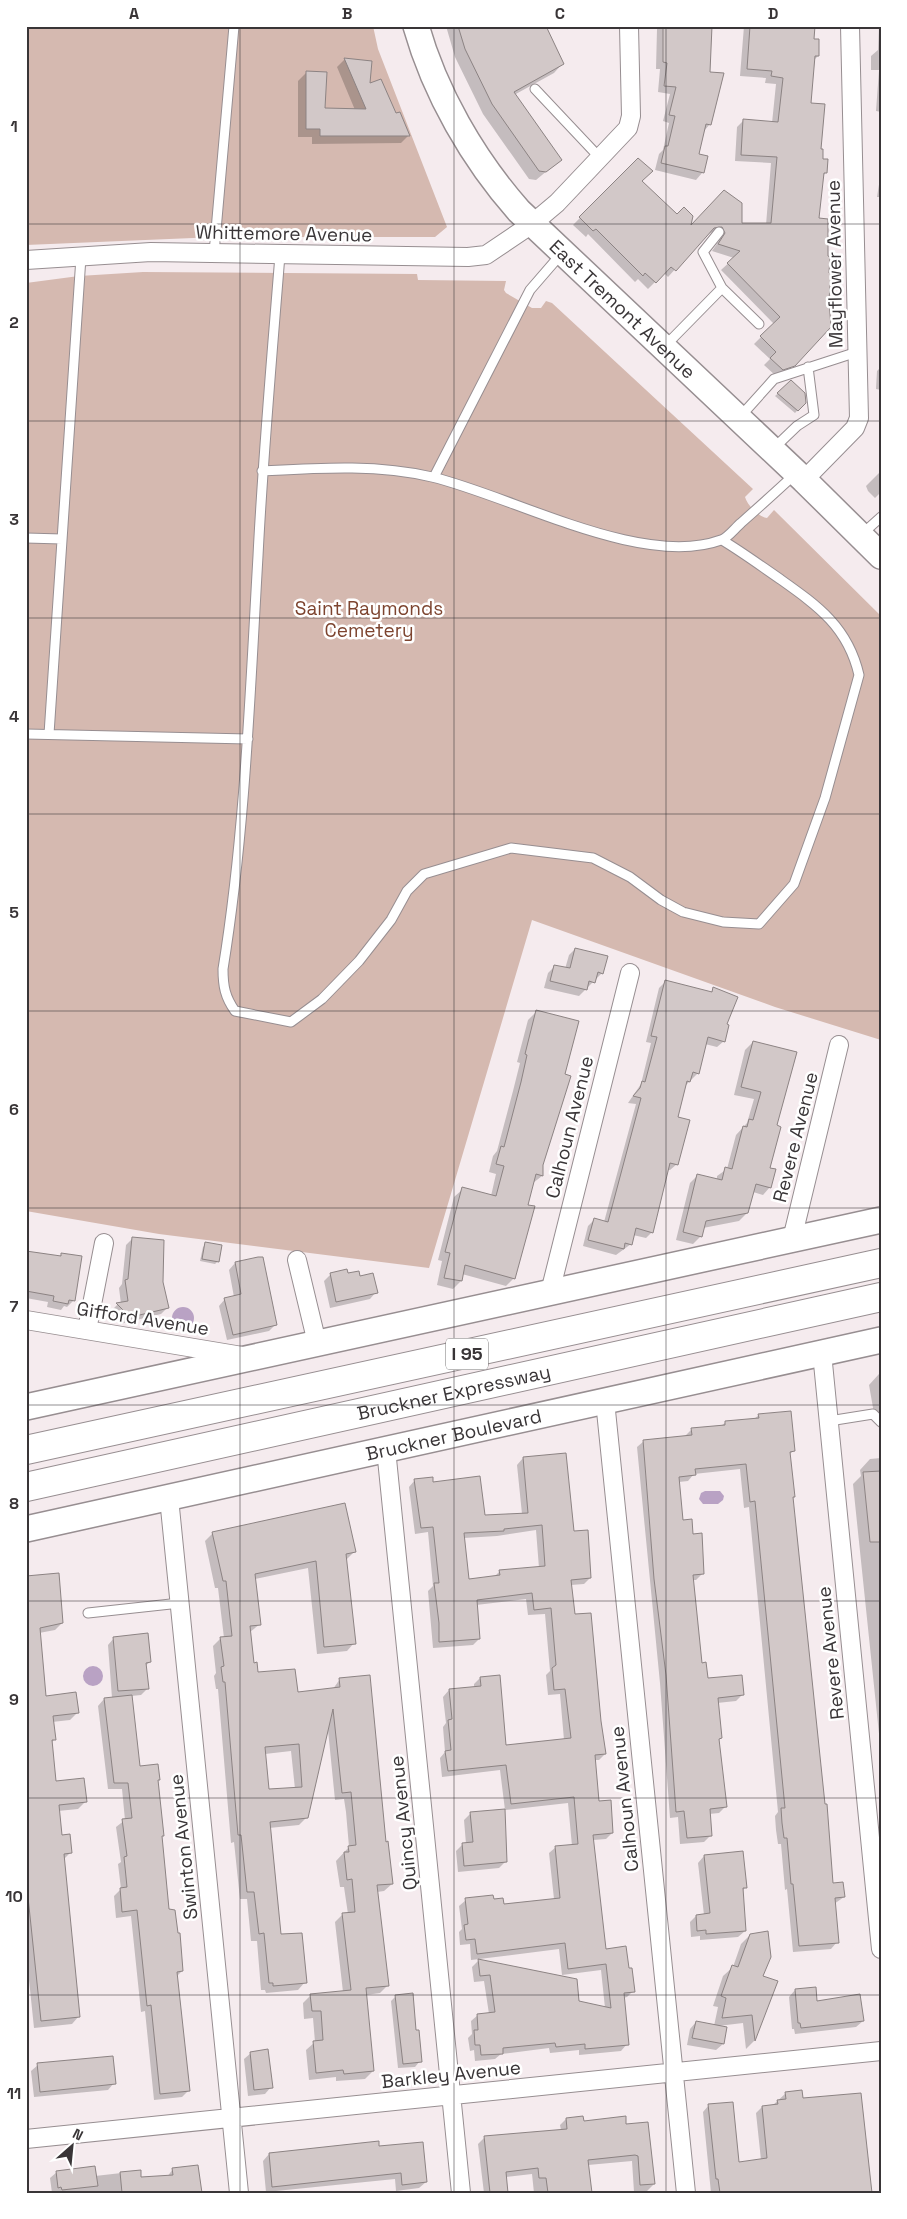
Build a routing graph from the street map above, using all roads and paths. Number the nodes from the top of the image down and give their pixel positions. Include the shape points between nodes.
1 (234, 26) edge
2 (416, 26) edge
3 (629, 26) edge
4 (850, 26) edge
5 (535, 89) dead end
6 (600, 158) junction
7 (532, 224) junction
8 (719, 232) dead end
9 (214, 253) junction
10 (562, 253) junction
11 (280, 255) junction
12 (80, 257) junction
13 (26, 260) edge
14 (722, 288) junction
15 (759, 324) dead end
16 (663, 348) junction
17 (858, 352) junction
18 (808, 367) junction
19 (738, 418) junction
20 (772, 450) junction
21 (262, 471) junction
22 (800, 476) junction
23 (434, 477) junction
24 (881, 517) edge
25 (860, 535) junction
26 (26, 538) edge
27 (62, 539) junction
28 (722, 540) junction
29 (881, 556) edge
30 (26, 734) edge
31 (49, 734) junction
32 (248, 739) junction
33 (630, 973) dead end
34 (839, 1045) dead end
35 (881, 1220) edge
36 (792, 1239) junction
37 (104, 1243) dead end
38 (297, 1260) dead end
39 (881, 1263) edge
40 (550, 1292) junction
41 (881, 1297) edge
42 (26, 1320) edge
43 (87, 1330) junction
44 (881, 1340) edge
45 (317, 1343) junction
46 (822, 1353) junction
47 (252, 1358) junction
48 (605, 1401) junction
49 (26, 1407) edge
50 (828, 1421) junction
51 (881, 1422) edge
52 (35, 1447) edge
53 (386, 1449) junction
54 (26, 1487) edge
55 (169, 1498) junction
56 (26, 1529) edge
57 (180, 1603) junction
58 (88, 1613) dead end
59 (881, 1949) edge
60 (881, 2051) edge
61 (673, 2072) junction
62 (452, 2095) junction
63 (231, 2117) junction
64 (26, 2139) edge
65 (239, 2193) edge
66 (461, 2193) edge
67 (686, 2193) edge

1 - 9 lane
2 - 7 main road, East Tremont Avenue via 434,78 462,131 502,192
3 - 6 street, Whittemore Avenue via 631,120 625,132
4 - 17 street, Mayflower Avenue
5 - 6 lane
6 - 7 street, Whittemore Avenue
7 - 10 main road, East Tremont Avenue
7 - 11 street, Whittemore Avenue via 492,252 475,257
8 - 14 lane via 703,252
9 - 11 street, Whittemore Avenue
9 - 12 street, Whittemore Avenue
10 - 16 main road, East Tremont Avenue
10 - 23 lane via 530,290
11 - 21 lane
12 - 13 street, Whittemore Avenue
12 - 27 lane
14 - 15 lane
14 - 16 lane
16 - 19 main road, East Tremont Avenue
17 - 18 lane
17 - 22 street, Mayflower Avenue via 858,423
18 - 19 lane via 774,379
18 - 20 lane via 814,415 796,426
19 - 20 main road, East Tremont Avenue
20 - 22 main road, East Tremont Avenue
21 - 23 lane via 378,468
21 - 32 lane
22 - 25 main road, East Tremont Avenue
22 - 28 lane
23 - 28 lane via 593,531 651,546 684,548
24 - 25 lane
25 - 29 main road, East Tremont Avenue
26 - 27 lane
27 - 31 lane
28 - 32 lane via 818,606 855,655 859,675 825,798 794,884 760,924 723,922 683,912 630,877 593,858 511,848 424,874 407,891 391,920 359,961 322,999 290,1022 235,1011 227,1000 223,969
30 - 31 lane
31 - 32 lane
33 - 40 street, Calhoun Avenue
34 - 36 street, Revere Avenue
35 - 36 main road
36 - 40 main road
37 - 43 street
38 - 45 street
39 - 52 highway, Bruckner Expressway / I 95
40 - 45 main road
41 - 54 highway, Bruckner Expressway / I 95
42 - 43 street, Gifford Avenue
43 - 47 street, Gifford Avenue
44 - 46 main road, Bruckner Boulevard
45 - 47 main road
46 - 48 main road, Bruckner Boulevard
46 - 50 street, Revere Avenue
47 - 49 main road
48 - 53 main road, Bruckner Boulevard
48 - 61 street, Calhoun Avenue
50 - 51 lane via 873,1414
50 - 59 street, Revere Avenue
53 - 55 main road, Bruckner Boulevard
53 - 62 street, Quincy Avenue
55 - 56 main road, Bruckner Boulevard
55 - 57 street, Swinton Avenue
57 - 58 lane
57 - 63 street, Swinton Avenue
60 - 61 street, Barkley Avenue
61 - 62 street, Barkley Avenue
61 - 67 street, Calhoun Avenue
62 - 63 street, Barkley Avenue
62 - 66 street, Quincy Avenue
63 - 64 street, Barkley Avenue
63 - 65 street, Swinton Avenue

